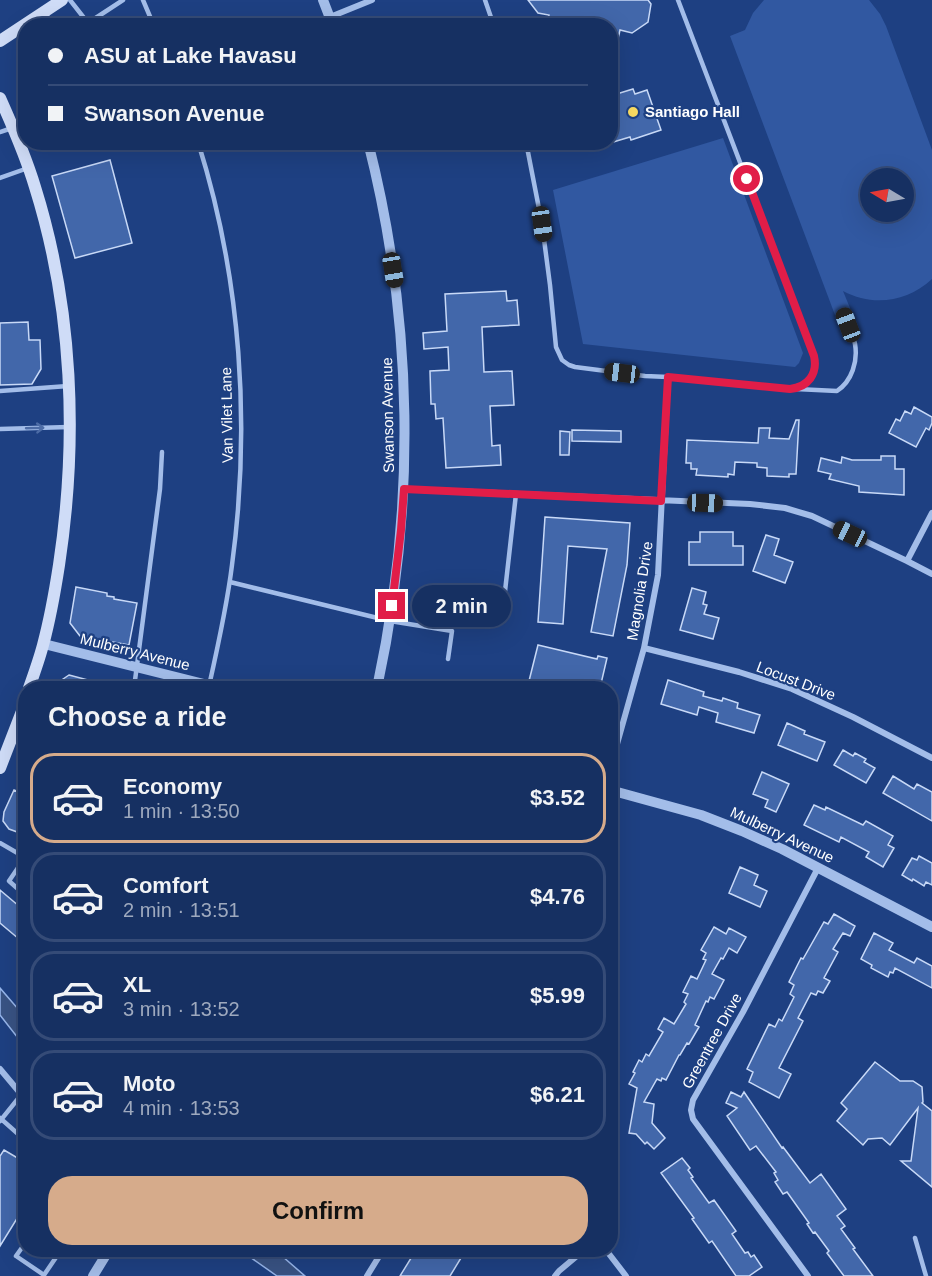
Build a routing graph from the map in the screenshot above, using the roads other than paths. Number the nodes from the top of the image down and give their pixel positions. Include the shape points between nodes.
1 (62, 0) edge
2 (70, 0) edge
3 (123, 0) edge
4 (143, 0) edge
5 (323, 0) edge
6 (372, 0) edge
7 (485, 0) edge
8 (678, 0) edge
9 (45, 12) junction
10 (36, 18) edge
11 (48, 18) edge
12 (84, 18) edge
13 (97, 18) edge
14 (151, 18) edge
15 (329, 18) edge
16 (340, 18) edge
17 (491, 18) edge
18 (18, 29) edge
19 (0, 41) edge
20 (0, 98) edge
21 (13, 127) junction
22 (0, 132) edge
23 (18, 141) edge
24 (21, 150) edge
25 (200, 150) edge
26 (370, 150) edge
27 (528, 150) edge
28 (28, 168) junction
29 (0, 178) edge
30 (843, 311) dead end
31 (668, 377) junction
32 (68, 386) junction
33 (790, 389) junction
34 (0, 391) edge
35 (70, 428) junction
36 (0, 429) edge
37 (162, 452) dead end
38 (404, 489) junction
39 (516, 494) junction
40 (661, 501) junction
41 (932, 513) edge
42 (908, 561) junction
43 (932, 574) edge
44 (230, 582) junction
45 (424, 598) dead end
46 (390, 621) junction
47 (44, 644) junction
48 (644, 648) junction
49 (448, 659) dead end
50 (138, 669) junction
51 (31, 681) edge
52 (135, 681) edge
53 (185, 681) edge
54 (213, 681) edge
55 (378, 681) edge
56 (18, 722) edge
57 (618, 741) edge
58 (932, 758) edge
59 (0, 768) edge
60 (618, 792) edge
61 (0, 843) edge
62 (18, 853) edge
63 (18, 868) edge
64 (818, 868) junction
65 (18, 889) edge
66 (932, 927) edge
67 (0, 1069) edge
68 (18, 1092) edge
69 (18, 1103) edge
70 (0, 1119) edge
71 (18, 1135) edge
72 (915, 1238) dead end
73 (18, 1253) edge
74 (56, 1257) edge
75 (105, 1257) edge
76 (379, 1257) edge
77 (576, 1257) edge
78 (611, 1257) edge
79 (93, 1276) edge
80 (367, 1276) edge
81 (555, 1276) edge
82 (626, 1276) edge
83 (808, 1276) edge
84 (927, 1276) edge

1 - 9 main road
2 - 12 lane
3 - 13 lane
4 - 14 lane
5 - 15 street
6 - 16 street
7 - 17 lane
8 - 33 lane via 814,356 815,370 810,380
9 - 10 main road
9 - 11 lane
18 - 19 main road
20 - 21 main road
21 - 22 lane
21 - 23 main road
24 - 28 main road
25 - 44 lane, Van Vilet Lane via 226,260 239,362 241,465
26 - 38 street, Swanson Avenue via 396,290 405,410
27 - 31 lane via 560,358 575,368
28 - 29 lane
28 - 32 main road via 58,282
30 - 33 lane via 856,352 847,382 835,392
31 - 33 lane
31 - 40 street, Magnolia Drive
32 - 34 lane
32 - 35 main road
36 -> 35 lane
35 - 47 main road via 65,525
37 - 50 lane
38 - 39 street
38 - 46 street, Swanson Avenue
39 - 40 street
39 - 45 lane via 503,609
40 - 42 street via 785,508 812,516
40 - 48 street, Magnolia Drive via 658,575
41 - 42 street
42 - 43 street
44 - 46 lane
44 - 54 lane, Van Vilet Lane
46 - 49 lane via 452,631
46 - 55 street, Swanson Avenue
47 - 50 street, Mulberry Avenue
47 - 51 main road
48 - 57 street, Magnolia Drive
48 - 58 street, Locust Drive via 792,689
50 - 52 lane
50 - 53 street, Mulberry Avenue
56 - 59 main road
60 - 64 street, Mulberry Avenue via 701,815
61 - 62 lane
63 - 65 lane via 9,881
64 - 66 street, Mulberry Avenue
64 - 83 street, Greentree Drive via 691,1110 693,1119
67 - 68 street
69 - 70 lane
70 - 71 lane
72 - 84 lane
73 - 74 lane via 16,1256 44,1275
75 - 79 street
76 - 80 street
77 - 81 street
78 - 82 street

